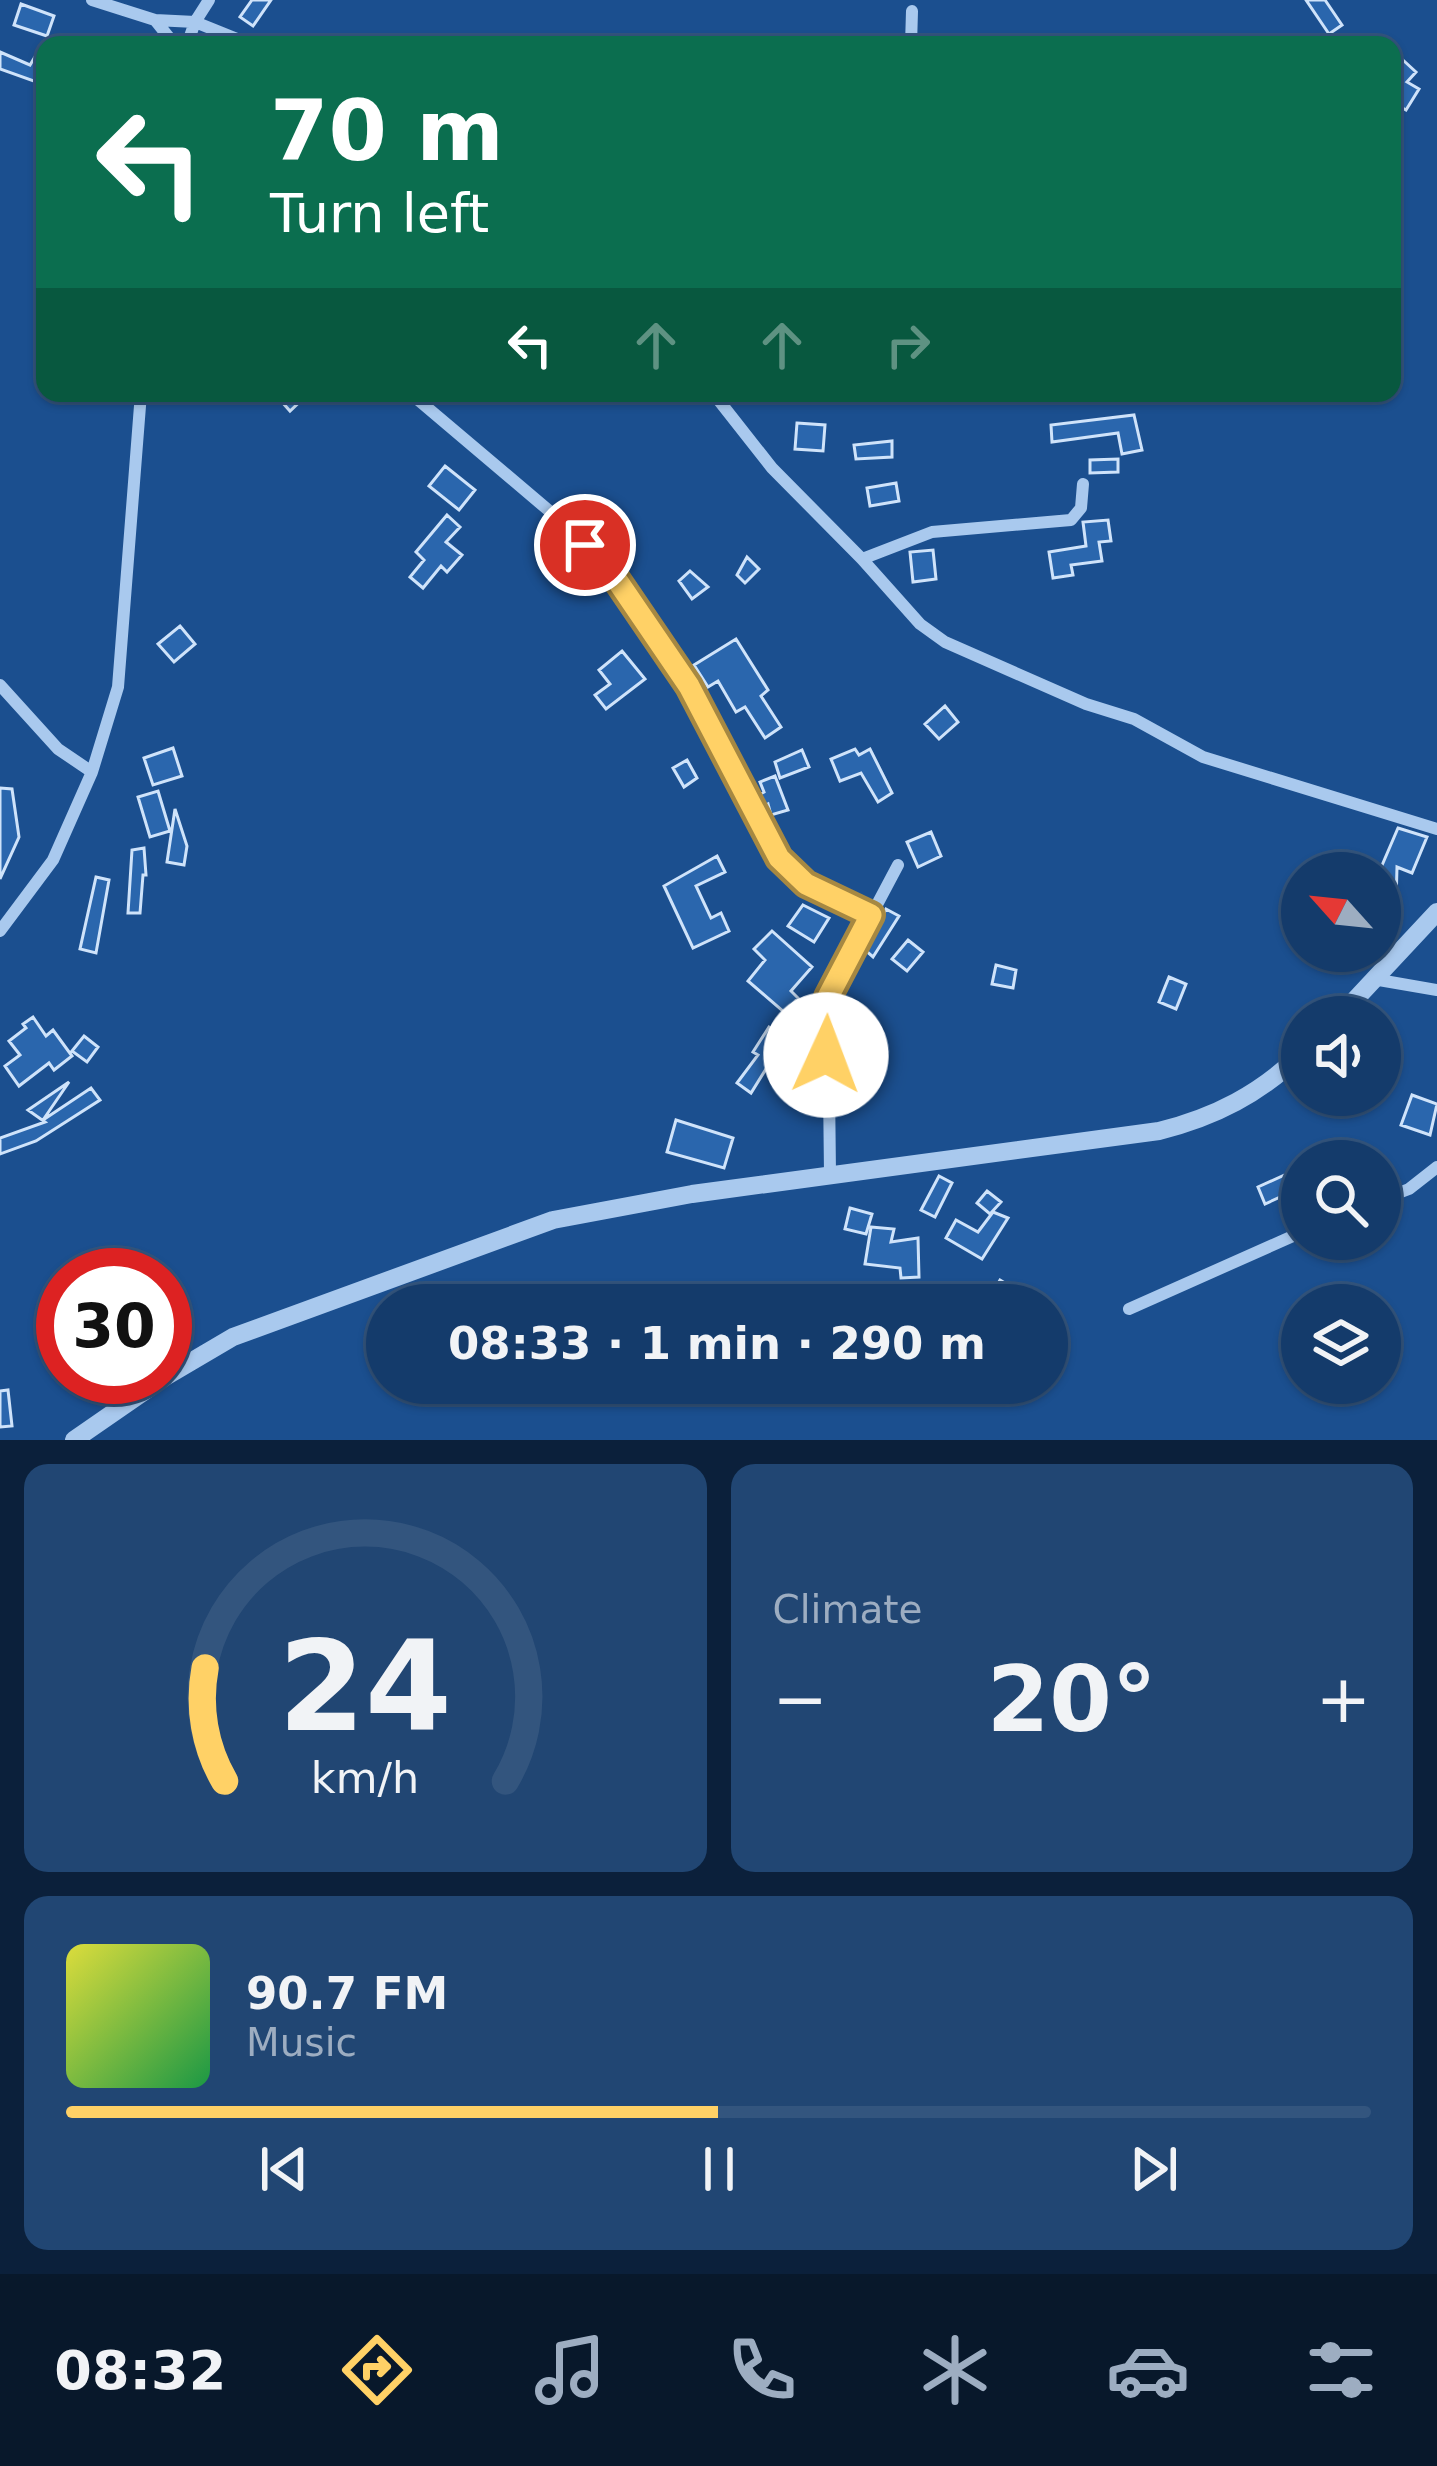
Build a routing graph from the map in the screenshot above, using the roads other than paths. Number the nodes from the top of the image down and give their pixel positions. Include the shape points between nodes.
1 (92, 0) edge
2 (209, 0) edge
3 (912, 11) dead end
4 (154, 20) junction
5 (195, 22) junction
6 (167, 36) edge
7 (190, 36) edge
8 (230, 36) edge
9 (911, 36) edge
10 (140, 402) edge
11 (421, 402) edge
12 (720, 402) edge
13 (1083, 484) dead end
14 (862, 559) junction
15 (0, 685) edge
16 (92, 772) junction
17 (1437, 829) edge
18 (898, 865) dead end
19 (1437, 912) edge
20 (871, 915) junction
21 (0, 931) edge
22 (1373, 979) junction
23 (1437, 990) edge
24 (1358, 996) edge
25 (1281, 1070) edge
26 (1437, 1167) edge
27 (830, 1174) junction
28 (1401, 1192) edge
29 (1281, 1241) edge
30 (1129, 1310) dead end
31 (192, 1361) edge
32 (126, 1404) edge
33 (74, 1440) edge

1 - 4 street
2 - 5 street
3 - 9 street
4 - 5 street
4 - 6 street
5 - 7 street
5 - 8 street
10 - 16 street via 118,687
11 - 20 street via 610,570 689,686 779,858 806,884
12 - 14 street
13 - 14 street via 1071,520 932,532
14 - 17 street via 945,642 1134,719 1203,757
15 - 16 street via 58,749
16 - 21 street via 53,860
18 - 20 street
19 - 22 street
20 - 27 street via 828,997
22 - 23 street
22 - 24 street
25 - 27 street via 1204,1120 1159,1131
26 - 28 street
27 - 31 street via 553,1220 233,1337
29 - 30 street
32 - 33 street

